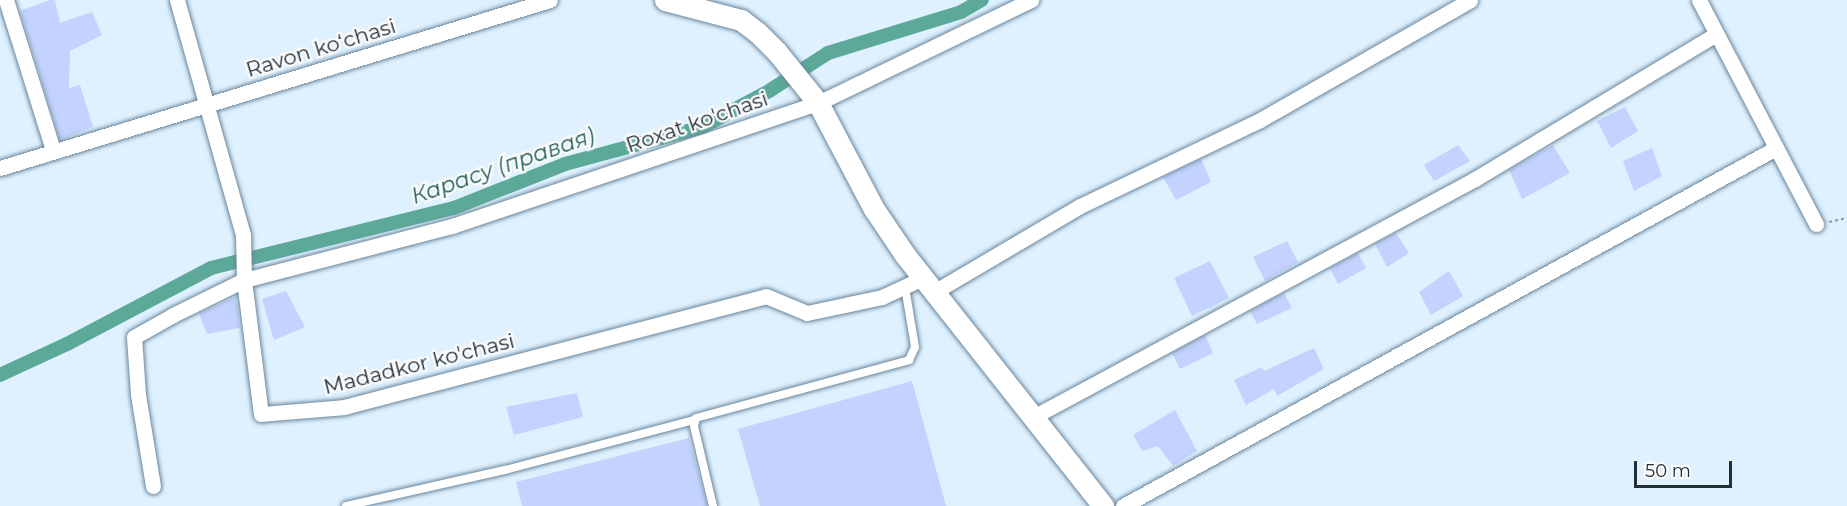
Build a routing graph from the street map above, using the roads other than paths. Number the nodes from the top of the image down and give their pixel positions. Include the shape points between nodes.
1 (6, 0) edge
2 (177, 0) edge
3 (549, 0) edge
4 (665, 0) edge
5 (1031, 0) edge
6 (1470, 0) edge
7 (1699, 0) edge
8 (1716, 34) junction
9 (816, 100) junction
10 (207, 104) junction
11 (1776, 148) junction
12 (53, 150) junction
13 (0, 168) edge
14 (1816, 224) road end
15 (244, 280) junction
16 (921, 286) junction
17 (1032, 417) junction
18 (694, 420) junction
19 (153, 486) dead end
20 (346, 506) edge
21 (713, 506) edge
22 (1103, 506) edge
23 (1123, 506) edge

1 - 12 street
2 - 10 street, Madadkor ko'chasi
3 - 10 street, Ravon koʻchasi
4 - 9 main road via 741,20 777,52
5 - 9 street, Roxat ko'chasi
6 - 16 street via 1260,120
7 - 8 street
8 - 11 street
8 - 17 street via 1475,179
9 - 15 street, Roxat ko'chasi via 452,226
9 - 16 main road
10 - 12 street, Ravon koʻchasi
10 - 15 street, Madadkor ko'chasi via 243,235
11 - 14 street
11 - 23 street
12 - 13 street, Ravon koʻchasi
15 - 16 street, Madadkor ko'chasi via 261,414 344,407 766,296 807,313
15 - 19 street, Roxat ko'chasi via 134,337 138,394
16 - 17 main road
16 - 18 lane via 915,347 909,360
17 - 22 main road
18 - 20 lane via 505,470
18 - 21 lane

